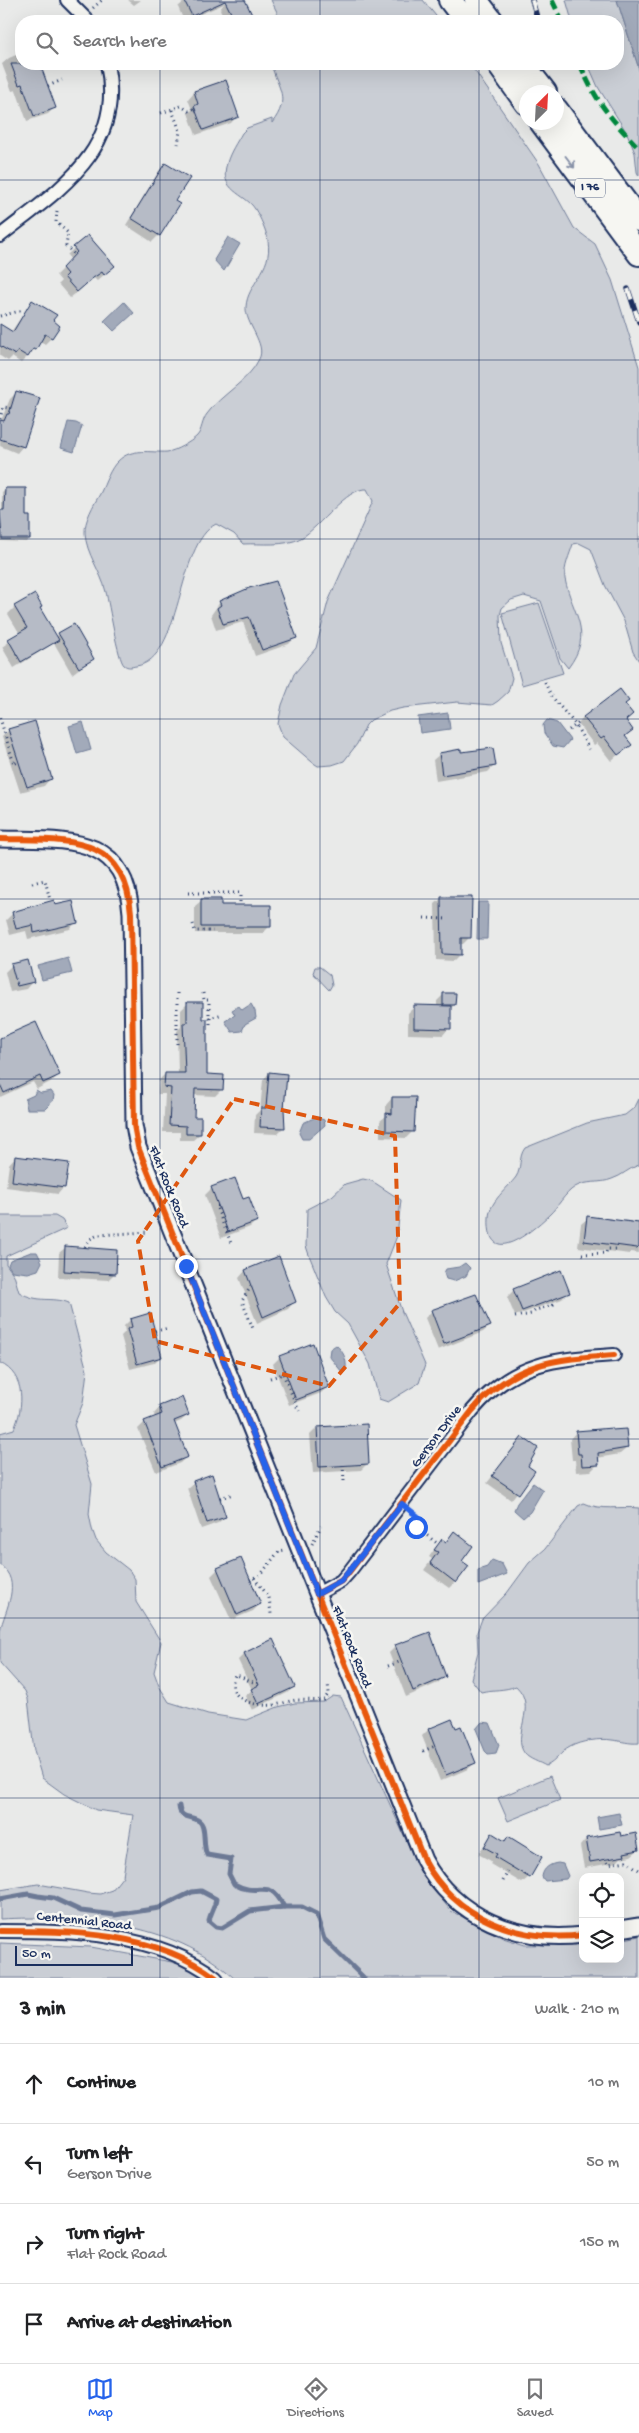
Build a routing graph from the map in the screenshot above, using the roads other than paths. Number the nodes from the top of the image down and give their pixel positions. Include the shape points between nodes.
1 (67, 0) edge
2 (450, 0) edge
3 (476, 0) edge
4 (82, 15) edge
5 (461, 15) edge
6 (487, 15) edge
7 (107, 70) edge
8 (502, 70) edge
9 (528, 70) edge
10 (540, 85) edge
11 (519, 93) edge
12 (564, 119) edge
13 (547, 130) edge
14 (639, 220) edge
15 (0, 236) edge
16 (639, 254) edge
17 (0, 839) edge
18 (614, 1355) dead end
19 (317, 1594) junction
20 (639, 1926) edge
21 (624, 1928) edge
22 (0, 1931) edge
23 (579, 1935) edge
24 (216, 1978) edge

1 - 4 street
2 - 5 highway
3 - 6 highway
7 - 15 street via 110,102 105,126 87,162 69,181
8 - 11 highway
9 - 10 highway
12 - 14 highway, I 76
13 -> 16 highway, I 76
17 - 19 street, Flat Rock Road via 84,843 111,859 124,878 131,913 134,1125 138,1147
18 - 19 street, Gerson Drive via 546,1362 510,1376 482,1399 341,1581
19 - 23 street, Flat Rock Road via 430,1873 458,1902 494,1924 537,1936
20 - 21 street
22 - 24 street, Centennial Road via 71,1933 128,1940 182,1958

